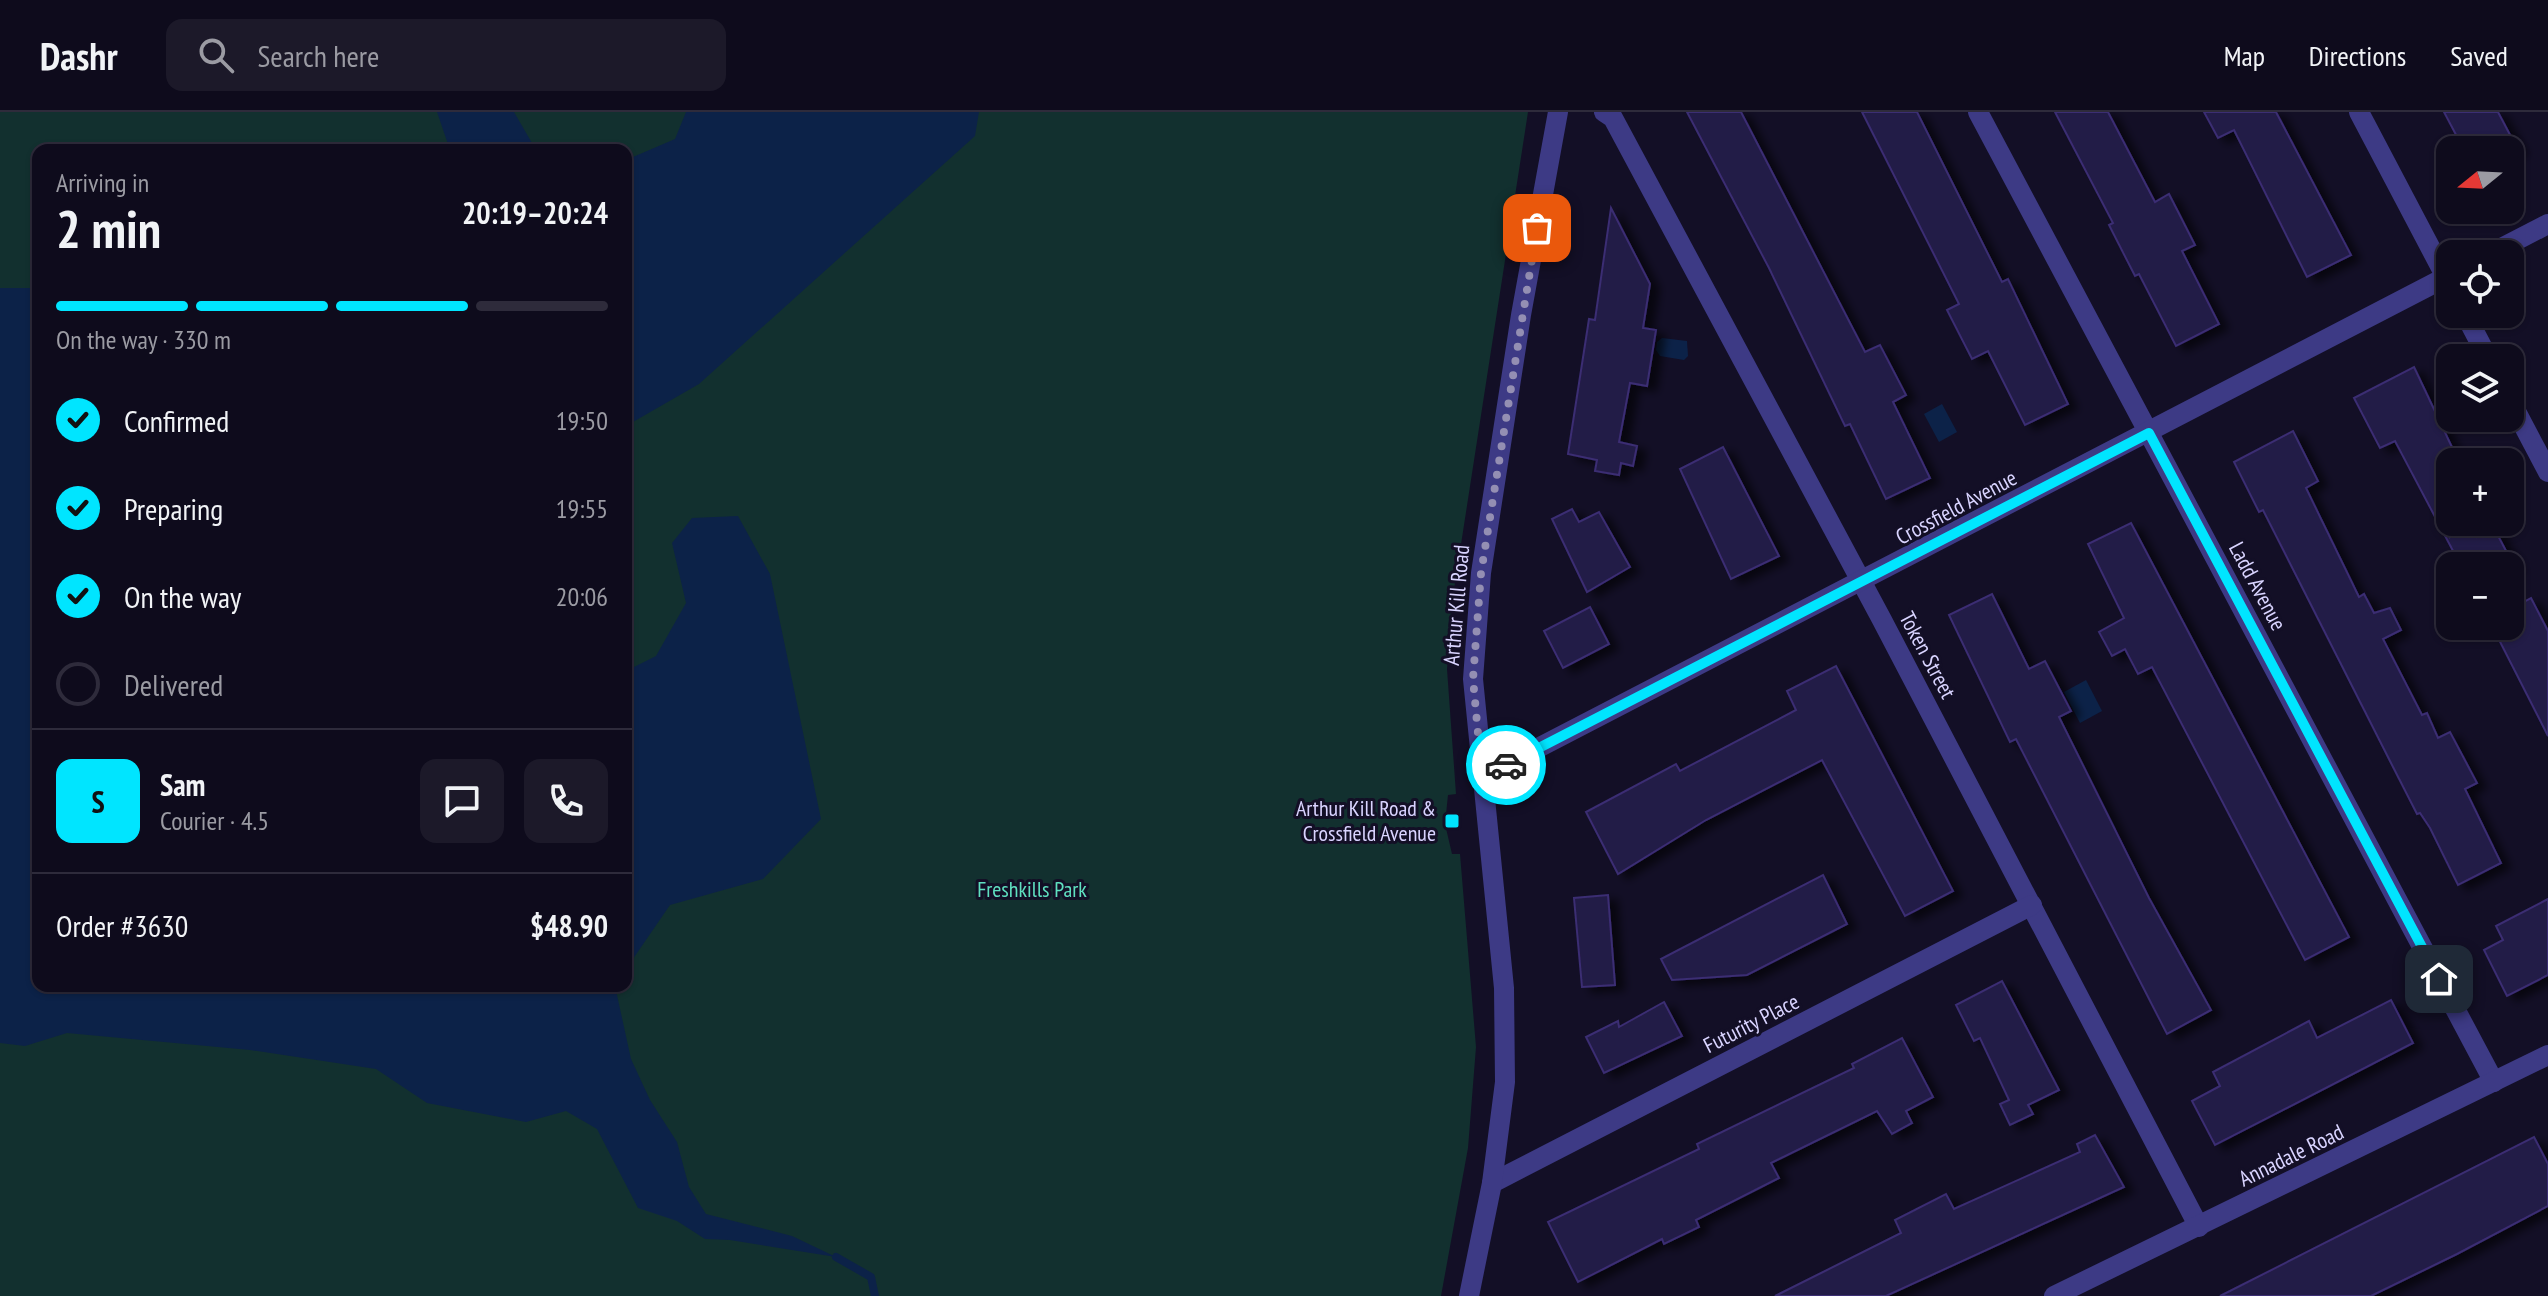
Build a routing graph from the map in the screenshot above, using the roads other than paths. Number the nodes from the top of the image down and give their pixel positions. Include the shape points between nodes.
1 (1558, 112) edge
2 (1604, 112) edge
3 (1978, 112) edge
4 (2359, 112) edge
5 (2548, 224) edge
6 (2517, 240) edge
7 (2436, 255) edge
8 (2436, 286) edge
9 (2524, 427) edge
10 (2149, 433) junction
11 (2548, 472) edge
12 (1863, 583) junction
13 (1482, 777) junction
14 (2032, 905) junction
15 (2548, 1055) edge
16 (2494, 1082) junction
17 (1492, 1183) junction
18 (2199, 1227) junction
19 (1469, 1296) edge
20 (2054, 1296) edge

1 - 13 street, Arthur Kill Road via 1481,573 1473,679
2 - 12 street, Token Street via 1613,118
3 - 10 street, Ladd Avenue
4 - 7 street
5 - 6 street
8 - 10 street, Crossfield Avenue
9 - 11 street
10 - 12 street, Crossfield Avenue
10 - 16 street, Ladd Avenue
12 - 13 street, Crossfield Avenue
12 - 14 street, Token Street
13 - 17 street, Arthur Kill Road via 1504,988 1505,1082
14 - 17 street, Futurity Place
14 - 18 street, Token Street
15 - 16 street, Annadale Road
16 - 18 street, Annadale Road
17 - 19 street, Arthur Kill Road
18 - 20 street, Annadale Road

